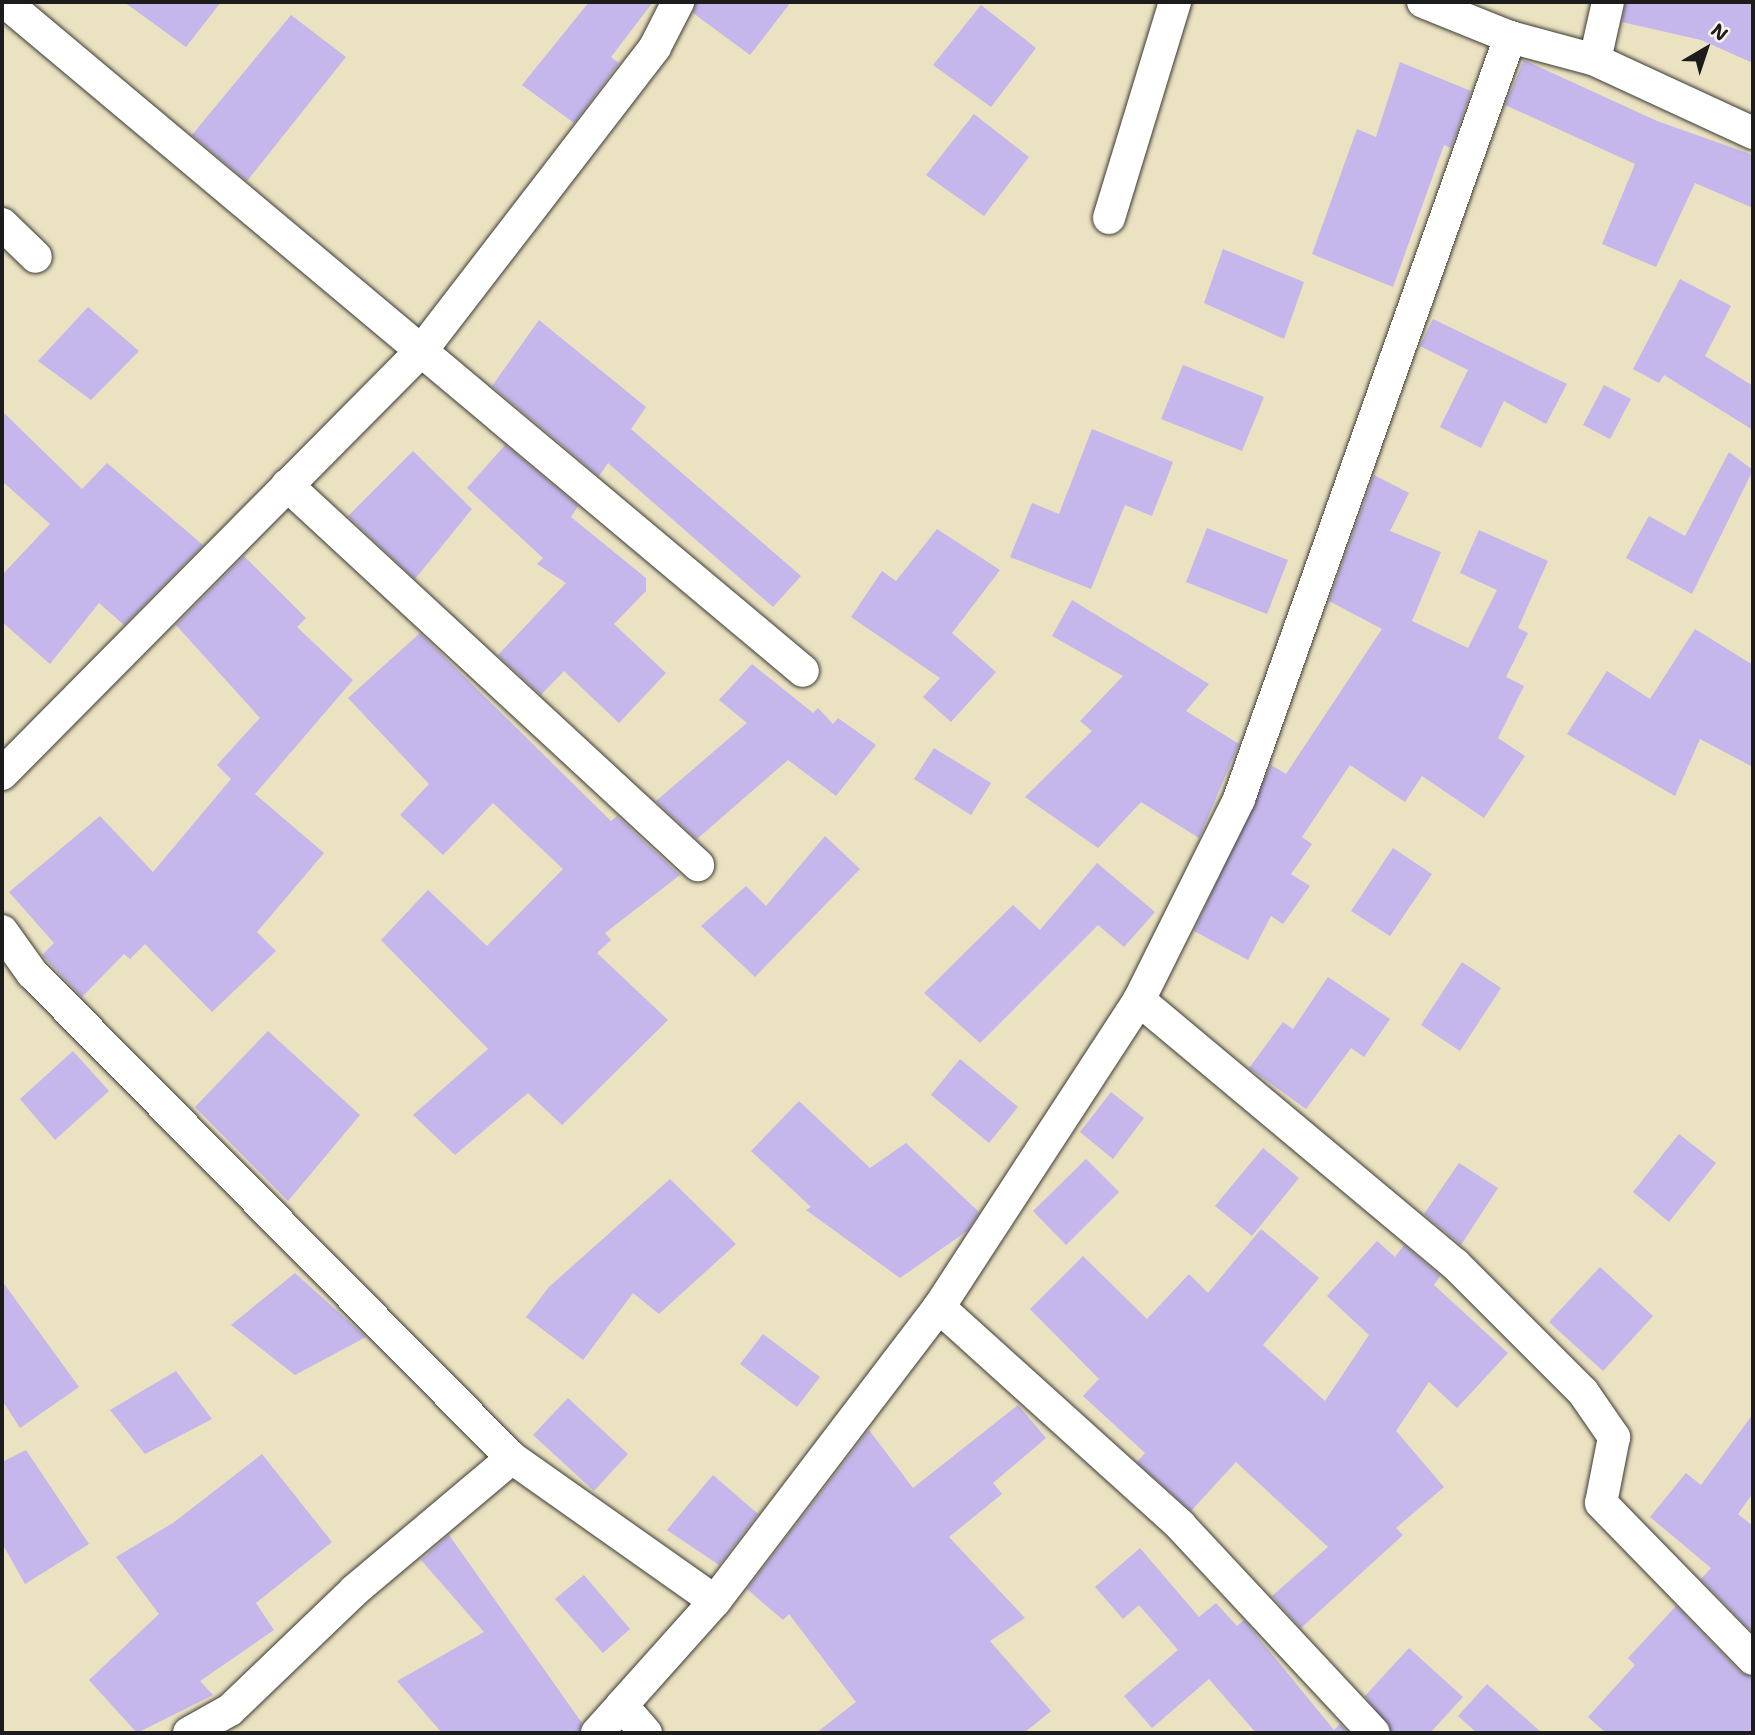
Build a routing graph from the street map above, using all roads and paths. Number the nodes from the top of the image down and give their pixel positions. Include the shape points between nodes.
1 (5, 2) edge
2 (678, 2) edge
3 (1175, 2) edge
4 (1423, 2) edge
5 (1608, 2) edge
6 (1510, 37) junction
7 (1595, 60) junction
8 (1753, 132) edge
9 (1109, 218) dead end
10 (2, 224) edge
11 (36, 257) dead end
12 (422, 350) junction
13 (287, 485) junction
14 (803, 671) dead end
15 (2, 774) edge
16 (698, 865) dead end
17 (2, 931) edge
18 (1139, 1000) junction
19 (939, 1307) junction
20 (512, 1458) junction
21 (715, 1601) junction
22 (1753, 1659) edge
23 (622, 1705) junction
24 (189, 1733) edge
25 (597, 1733) edge
26 (646, 1733) edge
27 (1374, 1733) edge

1 - 12 street
2 - 12 street via 655,47
3 - 9 street
4 - 6 street
5 - 7 street
6 - 7 street
6 - 18 street via 1239,799
7 - 8 street
10 - 11 street
12 - 13 street
12 - 14 street
13 - 15 street
13 - 16 street
17 - 20 street via 32,973
18 - 19 street
18 - 22 street via 1455,1264 1583,1392 1614,1437 1601,1503
19 - 21 street
19 - 27 street via 1180,1525
20 - 21 street
20 - 24 street via 355,1590 230,1710
21 - 23 street
23 - 25 street
23 - 26 street

